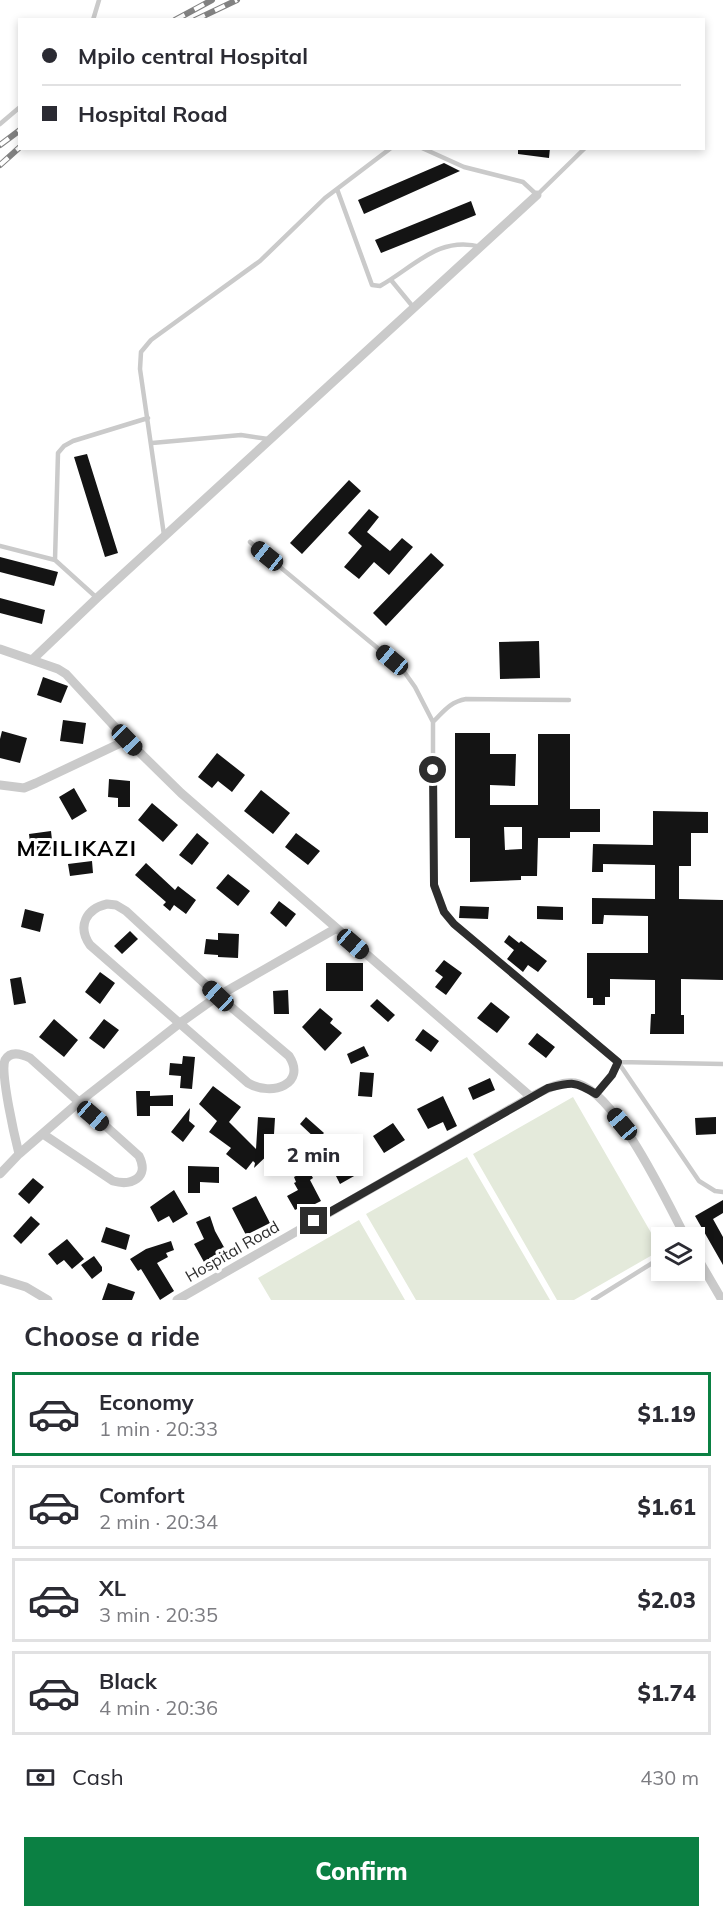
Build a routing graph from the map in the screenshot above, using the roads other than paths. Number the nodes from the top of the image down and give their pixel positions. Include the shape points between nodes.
1 (99, 0) edge
2 (94, 18) edge
3 (18, 109) edge
4 (0, 124) edge
5 (388, 150) edge
6 (426, 150) edge
7 (583, 150) edge
8 (337, 189) junction
9 (537, 195) junction
10 (481, 247) junction
11 (391, 280) junction
12 (414, 309) junction
13 (148, 418) junction
14 (271, 440) junction
15 (152, 443) junction
16 (164, 537) junction
17 (250, 542) dead end
18 (0, 546) edge
19 (55, 560) junction
20 (97, 598) junction
21 (0, 649) edge
22 (33, 659) junction
23 (569, 700) dead end
24 (433, 722) junction
25 (127, 740) junction
26 (0, 785) edge
27 (335, 929) junction
28 (218, 996) junction
29 (180, 1023) junction
30 (618, 1062) junction
31 (723, 1064) edge
32 (596, 1094) junction
33 (531, 1097) junction
34 (78, 1103) junction
35 (43, 1134) junction
36 (19, 1154) junction
37 (0, 1174) edge
38 (723, 1192) edge
39 (680, 1227) edge
40 (651, 1264) edge
41 (705, 1271) edge
42 (0, 1279) edge
43 (48, 1300) edge
44 (177, 1300) edge
45 (593, 1300) edge
46 (722, 1300) edge

1 - 2 lane
3 - 4 lane
5 - 8 lane
6 - 9 lane via 464,167 523,182
7 - 9 lane
8 - 11 lane via 369,281 376,286
8 - 13 lane via 260,261 145,346 140,369
9 - 10 street
10 - 11 lane via 461,243 442,248
10 - 12 street
11 - 12 lane
12 - 14 street
13 - 15 lane
13 - 19 lane via 73,441 58,453
14 - 15 lane via 242,435
14 - 16 street
15 - 16 lane
16 - 20 street
17 - 24 lane via 392,660 415,687
18 - 19 lane
19 - 20 lane
20 - 22 street
21 - 22 street
22 - 25 street via 66,674
23 - 24 lane via 465,699 448,705
24 - 30 lane via 434,885 444,912
25 - 26 street via 30,786
25 - 27 street
27 - 28 street
27 - 33 street
28 - 29 street
28 - 29 street via 289,1056 293,1069 286,1084 267,1090 248,1083
28 - 29 street via 126,911 107,904 90,912 83,929 90,945
29 - 34 street
30 - 31 lane
30 - 32 lane
30 - 38 lane via 699,1181
32 - 33 street, Hospital Road via 578,1083 565,1083
32 - 39 street, Hospital Road via 622,1124
33 - 44 street, Hospital Road
34 - 35 street
34 - 35 street via 140,1156 142,1171 138,1178 124,1184 113,1181
34 - 36 street via 30,1058 11,1054 3,1068 4,1083
35 - 36 street
36 - 37 street
40 - 45 lane
41 - 46 street
42 - 43 street via 26,1287

